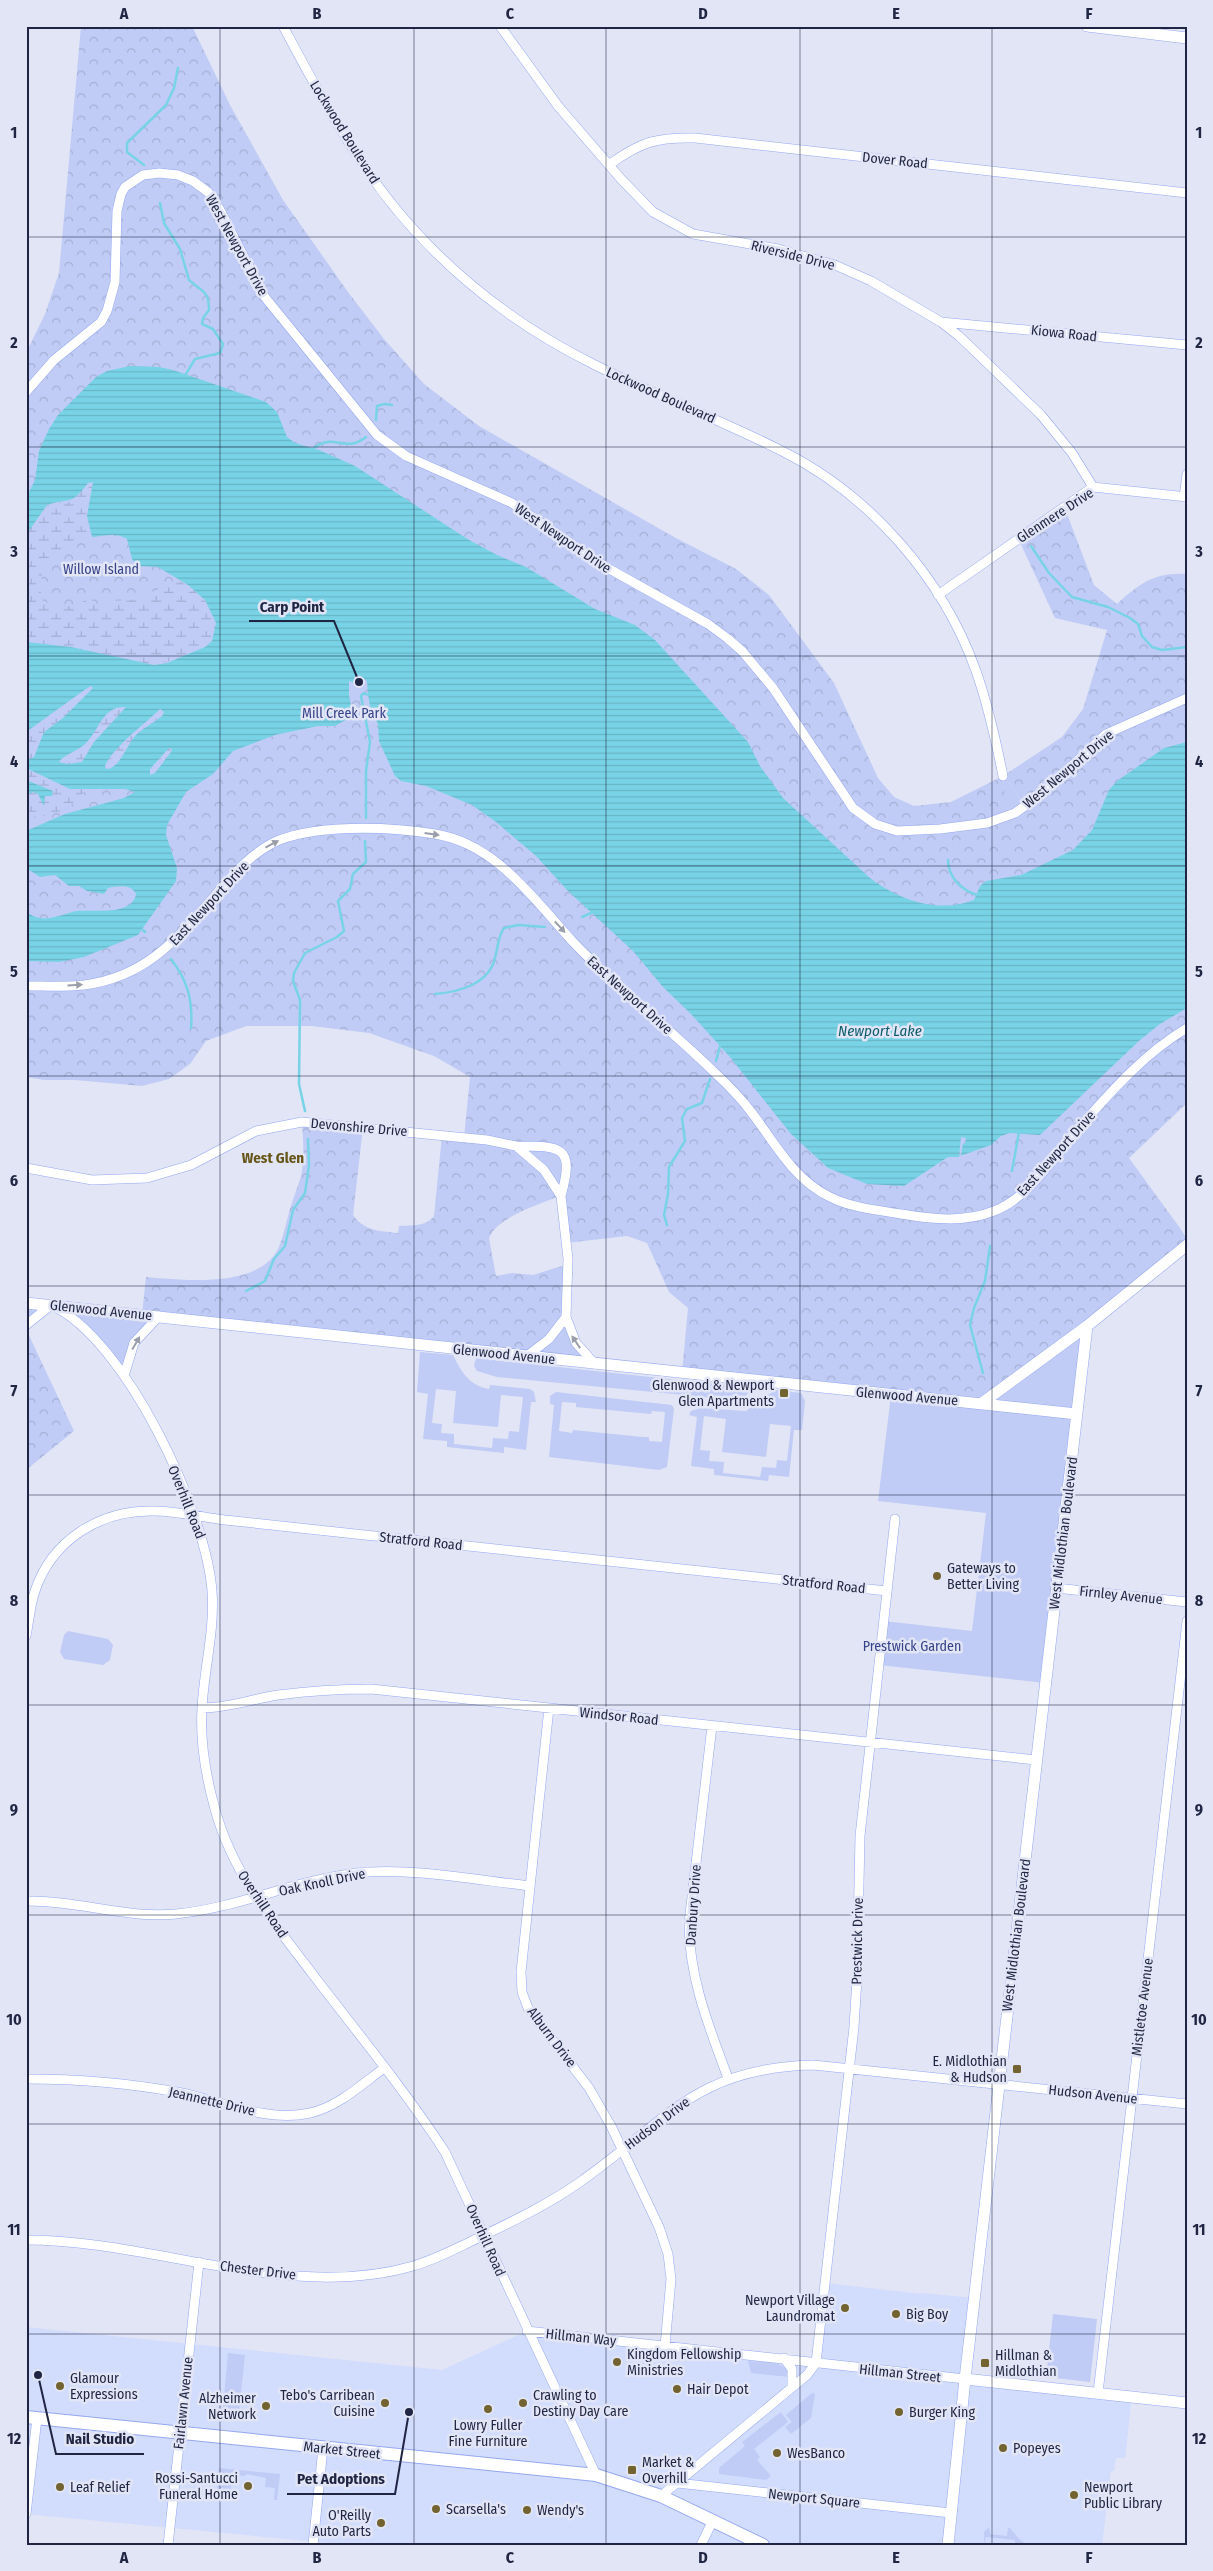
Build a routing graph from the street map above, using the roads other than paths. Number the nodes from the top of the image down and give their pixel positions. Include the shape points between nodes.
1 (283, 26) edge
2 (500, 26) edge
3 (1087, 26) edge
4 (1187, 38) edge
5 (610, 164) junction
6 (1187, 193) edge
7 (941, 322) junction
8 (1187, 345) edge
9 (26, 392) edge
10 (1187, 474) edge
11 (1093, 487) junction
12 (1186, 497) edge
13 (938, 595) junction
14 (1187, 698) edge
15 (1003, 776) dead end
16 (26, 986) edge
17 (1187, 1028) edge
18 (516, 1146) junction
19 (26, 1163) edge
20 (30, 1168) edge
21 (561, 1196) junction
22 (1187, 1245) edge
23 (26, 1303) edge
24 (51, 1305) junction
25 (159, 1316) junction
26 (566, 1317) junction
27 (26, 1325) edge
28 (1087, 1326) junction
29 (527, 1356) junction
30 (595, 1364) junction
31 (124, 1376) junction
32 (982, 1403) junction
33 (1077, 1414) junction
34 (193, 1516) junction
35 (896, 1519) dead end
36 (1056, 1588) junction
37 (887, 1591) junction
38 (1187, 1602) edge
39 (1187, 1621) edge
40 (26, 1636) edge
41 (202, 1708) junction
42 (549, 1708) junction
43 (712, 1726) junction
44 (870, 1742) junction
45 (1036, 1760) junction
46 (530, 1886) junction
47 (256, 1897) junction
48 (26, 1901) edge
49 (384, 2068) junction
50 (849, 2069) junction
51 (728, 2078) junction
52 (26, 2079) edge
53 (999, 2084) junction
54 (1132, 2098) junction
55 (1187, 2104) edge
56 (622, 2150) junction
57 (484, 2235) junction
58 (26, 2240) edge
59 (199, 2262) junction
60 (527, 2331) junction
61 (665, 2346) junction
62 (784, 2358) junction
63 (816, 2363) junction
64 (965, 2379) junction
65 (792, 2387) junction
66 (1098, 2393) junction
67 (1187, 2403) edge
68 (32, 2418) edge
69 (180, 2433) junction
70 (323, 2448) junction
71 (596, 2475) junction
72 (677, 2483) junction
73 (661, 2496) junction
74 (951, 2513) junction
75 (26, 2514) edge
76 (713, 2520) junction
77 (168, 2545) edge
78 (313, 2545) edge
79 (701, 2545) edge
80 (763, 2545) edge
81 (948, 2545) edge

1 - 13 street, Lockwood Boulevard via 332,116 378,187 458,273 506,312 558,346 784,452 823,475 862,505 892,534
2 - 5 street, Riverside Drive via 532,73
3 - 4 main road
5 - 6 street, Dover Road via 633,147 652,140 695,138
5 - 7 street, Riverside Drive via 644,205 680,228 835,265 871,281
7 - 8 street, Kiowa Road
7 - 11 street, Riverside Drive via 1041,415 1072,453
9 - 14 street, West Newport Drive via 54,360 95,327 108,311 115,282 117,211 125,187 143,174 178,175 208,192 264,296 377,435 406,455 519,507 604,566 695,616 727,638 764,675 853,808 875,824 892,830 912,831 967,827 1004,817 1026,807 1106,734
10 - 12 street
11 - 12 street, Glenmere Drive
11 - 13 street, Glenmere Drive
13 - 15 street, Lockwood Boulevard via 975,669
16 -> 17 street, East Newport Drive via 86,985 123,975 148,963 173,943 247,860 292,835 338,829 410,831 450,837 478,849 512,876 602,971 727,1084 791,1166 818,1190 861,1207 909,1216 954,1219 989,1213 1016,1198 1142,1062
18 - 20 street, Devonshire Drive via 487,1140 302,1122 256,1131 191,1165 147,1178 92,1180
18 - 21 street, Devonshire Drive via 544,1170
18 - 21 street, Devonshire Drive via 548,1146 560,1151 568,1171
19 - 20 street, Devonshire Drive
21 - 26 street, Devonshire Drive via 568,1259
22 - 28 main road
23 - 24 main road, Glenwood Avenue
24 - 25 main road, Glenwood Avenue
24 - 27 street
24 - 31 street, Overhill Road via 71,1316 98,1341
25 - 29 main road, Glenwood Avenue
31 -> 25 street via 134,1343
26 - 29 street via 549,1339
30 -> 26 street, Devonshire Drive via 575,1341
28 - 32 main road
28 - 33 main road, West Midlothian Boulevard
29 - 30 main road, Glenwood Avenue
30 - 32 main road, Glenwood Avenue
31 - 34 street, Overhill Road via 163,1446
32 - 33 main road, Glenwood Avenue
33 - 36 main road, West Midlothian Boulevard
34 - 37 street, Stratford Road
34 - 40 street, Stratford Road via 153,1511 121,1513 78,1533 56,1553 40,1578 31,1604
34 - 41 street, Overhill Road via 206,1554 212,1594
35 - 37 street, Prestwick Drive
36 - 38 street, Firnley Avenue
36 - 45 main road, West Midlothian Boulevard
37 - 44 street, Prestwick Drive
39 - 54 street, Mistletoe Avenue
41 - 42 street, Windsor Road via 223,1708 276,1696 346,1689
41 - 47 street, Overhill Road via 205,1759 216,1812 236,1863
42 - 43 street, Windsor Road
42 - 46 street, Alburn Drive
43 - 44 street, Windsor Road
43 - 51 street, Danbury Drive via 689,1947 697,1991
44 - 45 street, Windsor Road
44 - 50 street, Prestwick Drive via 860,1836 857,1979
45 - 53 main road, West Midlothian Boulevard
46 - 47 street, Oak Knoll Drive via 406,1872 376,1872 336,1876
46 - 56 street, Alburn Drive via 521,1972 524,1998 589,2088
47 - 48 street, Oak Knoll Drive via 201,1911 159,1915 73,1903
47 - 49 street, Overhill Road
49 - 52 street, Jeannette Drive via 333,2104 291,2116 266,2114 148,2087 112,2082
49 - 57 street, Overhill Road via 444,2152
50 - 51 street, Hudson Drive via 786,2066
50 - 53 street, Hudson Drive
50 - 63 street, Prestwick Drive
51 - 56 street, Hudson Drive via 677,2105
53 - 54 street, Hudson Avenue
53 - 64 main road, West Midlothian Boulevard
54 - 55 street, Hudson Avenue
54 - 66 street, Mistletoe Avenue
56 - 57 street, Hudson Drive via 556,2199
56 - 61 street, Alburn Drive via 668,2254 671,2291
57 - 59 street, Chester Drive via 417,2265 365,2276 306,2276
57 - 60 street, Overhill Road
58 - 59 street, Chester Drive via 100,2244
59 - 69 street, Fairlawn Avenue
60 - 61 street, Hillman Way
60 - 71 street, Overhill Road
61 - 62 street, Hillman Way
62 - 63 street, Hillman Way
62 - 65 street via 792,2369
63 - 64 street, Hillman Street
63 - 65 street
64 - 66 main road, Hillman Street
64 - 74 main road, West Midlothian Boulevard
65 - 72 street
66 - 67 main road, Hillman Street
68 - 69 main road, Market Street
68 - 75 street
69 - 70 main road, Market Street
69 - 77 street, Fairlawn Avenue
70 - 71 main road, Market Street
70 - 78 street
71 - 73 main road, Market Street
72 - 73 street
72 - 74 street, Newport Square
73 - 76 main road, Market Street
74 - 81 main road, West Midlothian Boulevard
76 - 79 street
76 - 80 main road, Market Street

